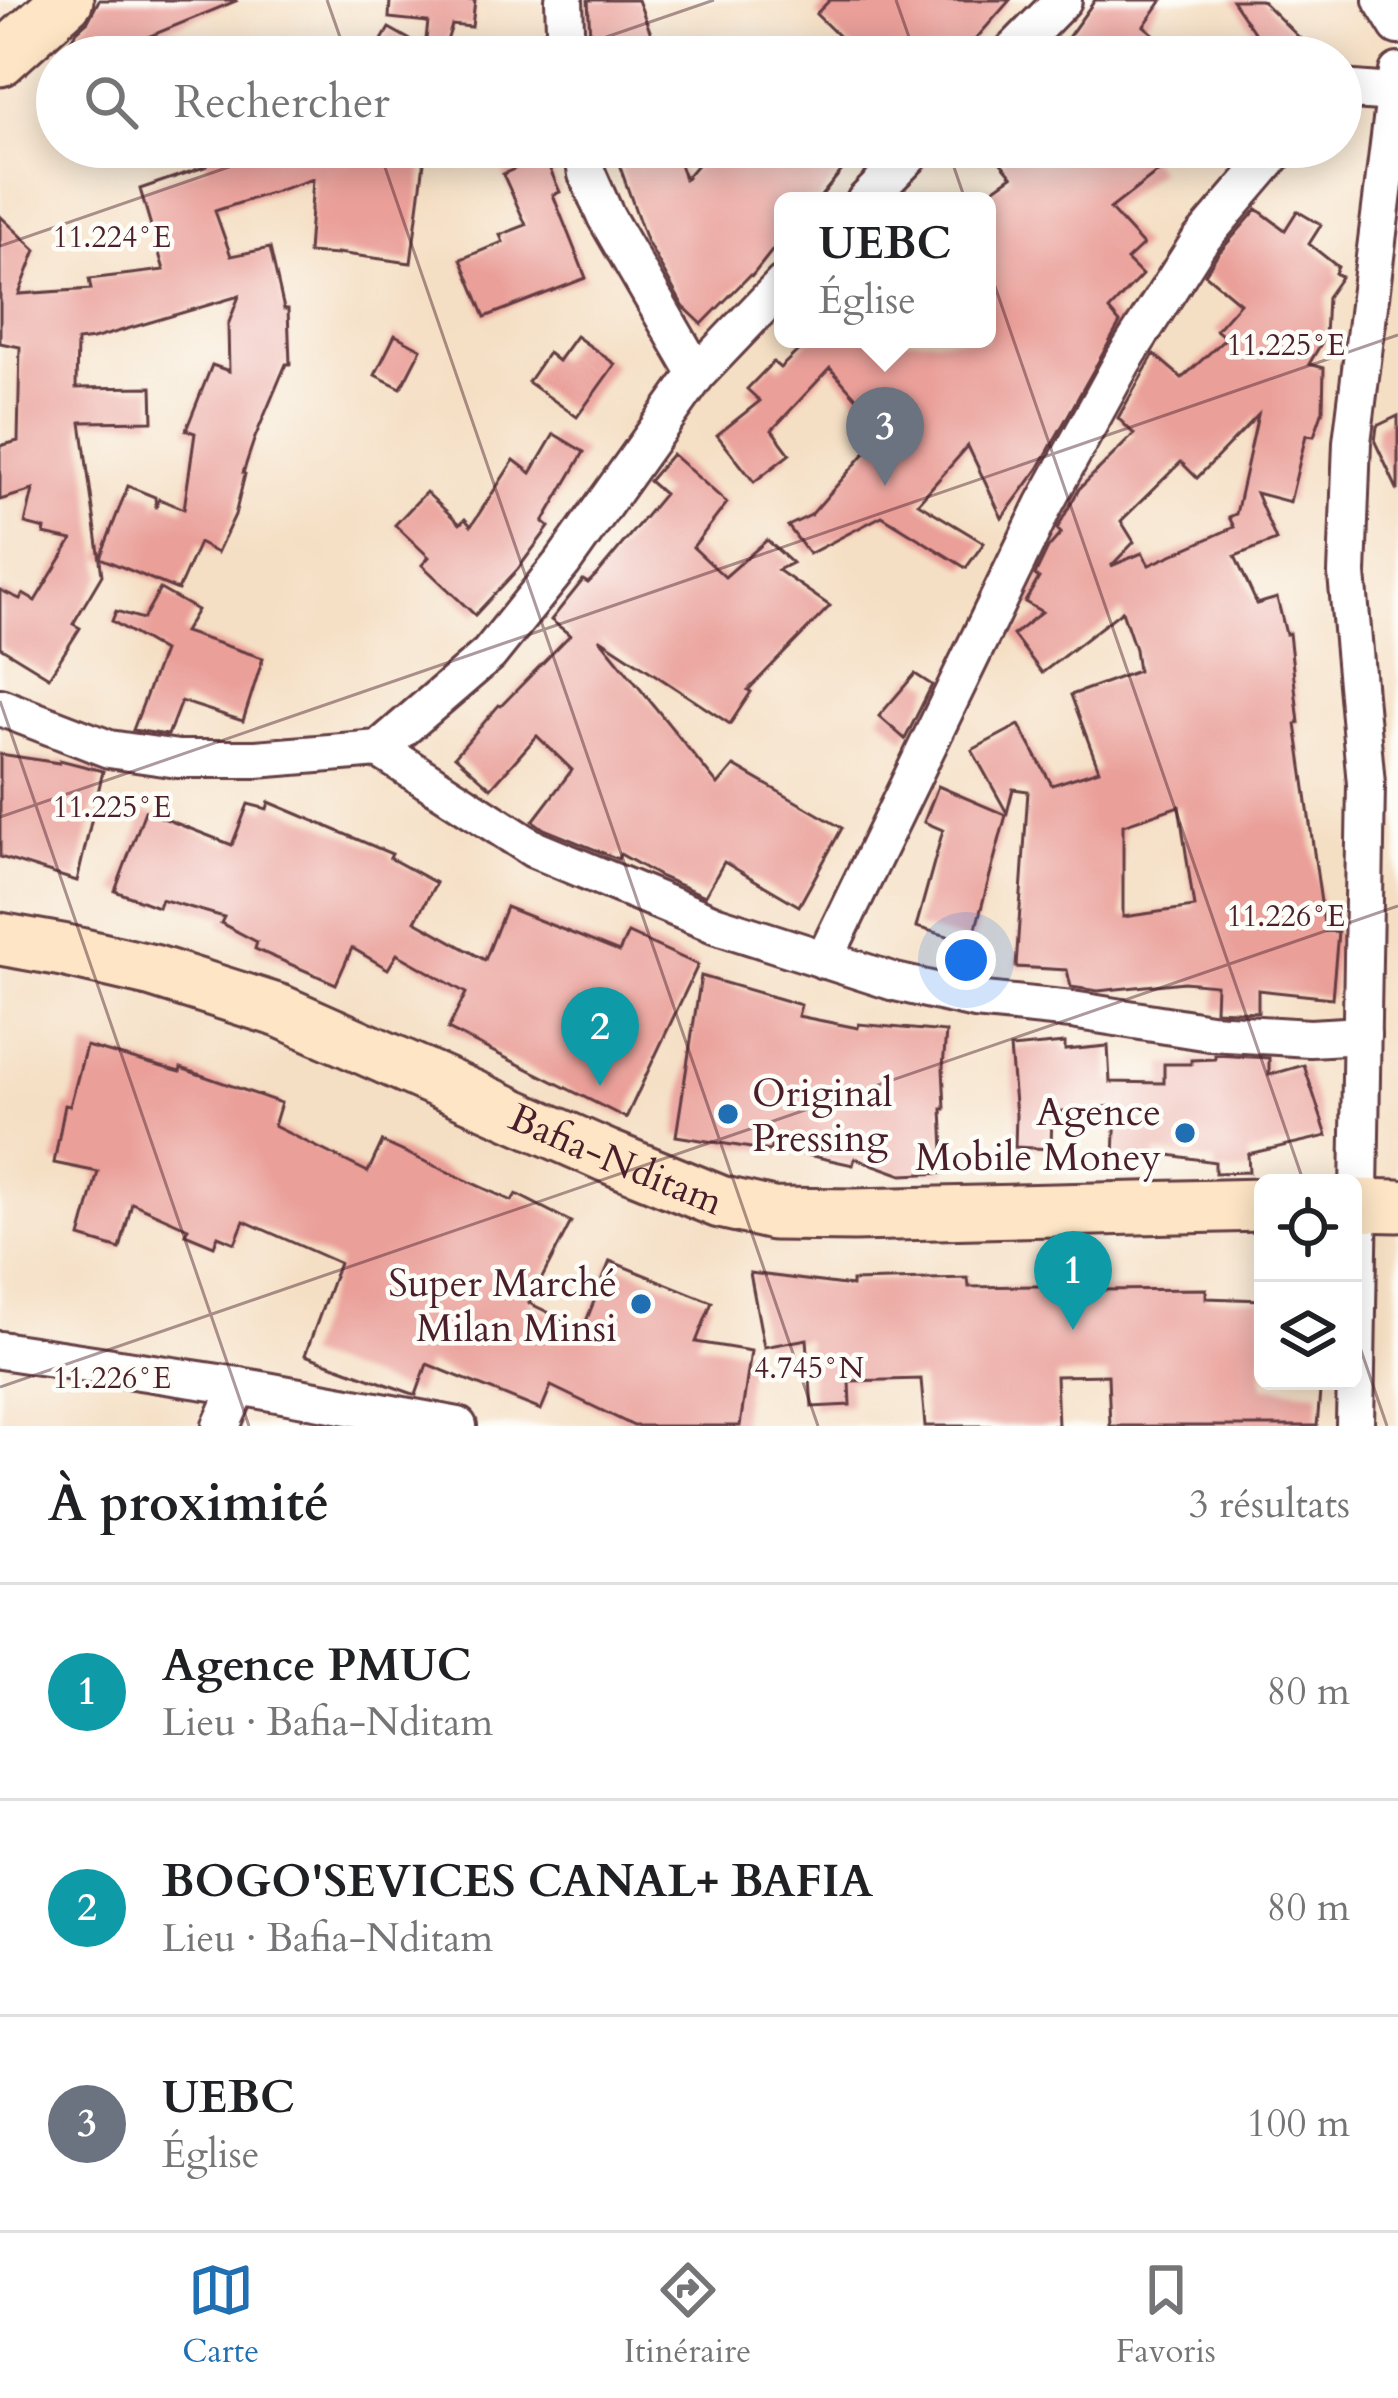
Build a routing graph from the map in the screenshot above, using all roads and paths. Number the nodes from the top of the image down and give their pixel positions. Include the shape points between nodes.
1 (67, 0) edge
2 (564, 0) edge
3 (1063, 0) edge
4 (1382, 0) edge
5 (1398, 26) edge
6 (565, 36) edge
7 (1028, 36) edge
8 (0, 60) edge
9 (1396, 82) edge
10 (1362, 86) edge
11 (586, 168) edge
12 (897, 168) edge
13 (1262, 168) edge
14 (874, 192) edge
15 (774, 294) edge
16 (698, 374) junction
17 (0, 707) edge
18 (379, 749) junction
19 (1382, 783) edge
20 (0, 939) edge
21 (824, 960) junction
22 (1362, 1035) junction
23 (1254, 1205) edge
24 (1370, 1205) edge
25 (0, 1350) edge
26 (239, 1386) junction
27 (221, 1426) edge
28 (458, 1426) edge
29 (1355, 1426) edge

1 - 8 main road
2 - 6 street
3 - 7 street
4 - 5 street
9 - 10 street
9 - 19 street via 1352,442 1347,574
11 - 16 street
12 - 14 street
13 - 21 street via 1199,242 1123,361 1024,545
15 - 16 street
16 - 18 street via 489,654
17 - 18 street via 109,749 178,759
18 - 21 street via 534,849
19 - 22 street
20 - 23 main road, Bafia-Nditam via 153,971 280,1011 607,1156 720,1202 773,1214
21 - 22 street via 997,1003 1210,1032
22 - 24 street
24 - 29 street
25 - 26 street
26 - 27 street
26 - 28 street

